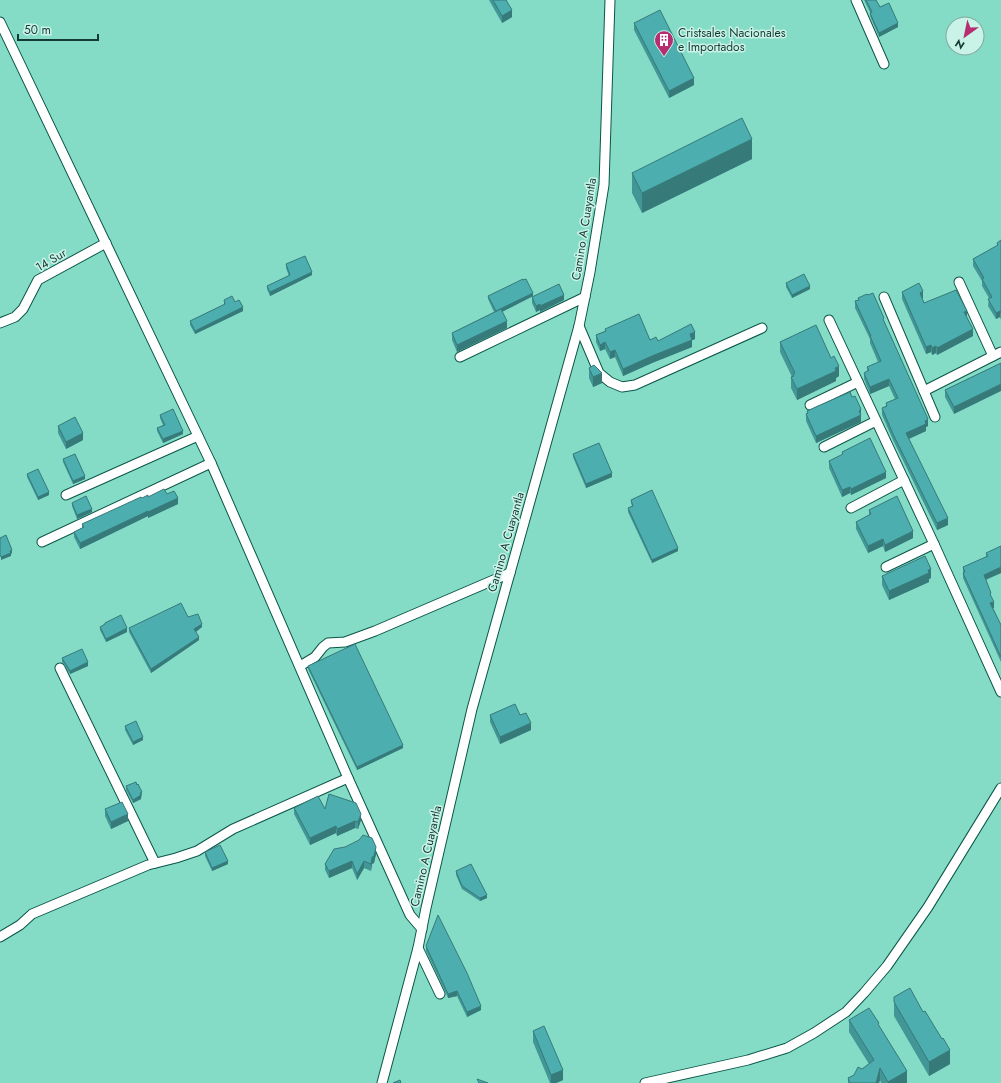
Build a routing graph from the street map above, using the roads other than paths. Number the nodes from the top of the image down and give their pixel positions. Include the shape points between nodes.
1 (619, 0) edge
2 (856, 0) edge
3 (610, 2) edge
4 (0, 22) edge
5 (884, 64) dead end
6 (106, 242) junction
7 (960, 282) dead end
8 (586, 297) junction
9 (884, 297) dead end
10 (829, 320) dead end
11 (0, 323) edge
12 (579, 326) junction
13 (762, 328) dead end
14 (997, 354) edge
15 (460, 357) dead end
16 (858, 382) junction
17 (924, 391) junction
18 (810, 405) dead end
19 (935, 417) dead end
20 (876, 420) junction
21 (198, 436) junction
22 (824, 447) dead end
23 (211, 463) junction
24 (904, 480) junction
25 (66, 495) dead end
26 (851, 508) dead end
27 (42, 542) dead end
28 (934, 544) junction
29 (886, 567) dead end
30 (510, 573) junction
31 (300, 666) junction
32 (60, 668) dead end
33 (1001, 692) edge
34 (348, 778) junction
35 (1001, 788) edge
36 (155, 863) junction
37 (422, 928) junction
38 (0, 937) edge
39 (418, 948) junction
40 (440, 994) dead end
41 (382, 1083) edge
42 (644, 1083) edge

1 - 3 street
2 - 5 street
3 - 8 street, Camino A Cuayantla via 604,185
4 - 6 street
6 - 11 street, 14 Sur via 38,280 23,309 15,317
6 - 21 street
7 - 14 street
8 - 12 street, Camino A Cuayantla
8 - 15 street
9 - 17 street
10 - 16 street
12 - 13 street via 600,373 610,382 622,387 635,385
12 - 30 street, Camino A Cuayantla
14 - 17 street
16 - 18 street
16 - 20 street
17 - 19 street
20 - 22 street
20 - 24 street
21 - 23 street
21 - 25 street
23 - 27 street
23 - 31 street
24 - 26 street
24 - 28 street
28 - 29 street
28 - 33 street
30 - 31 street via 375,631 345,642 328,643 315,657
30 - 37 street, Camino A Cuayantla via 472,709
31 - 34 street
32 - 36 street
34 - 36 street via 233,829 197,851
34 - 37 street via 410,915
35 - 42 street via 928,908 887,966 846,1012 787,1048 748,1060
36 - 38 street via 32,914
37 - 39 street, Camino A Cuayantla
39 - 40 street
39 - 41 street, Camino A Cuayantla

